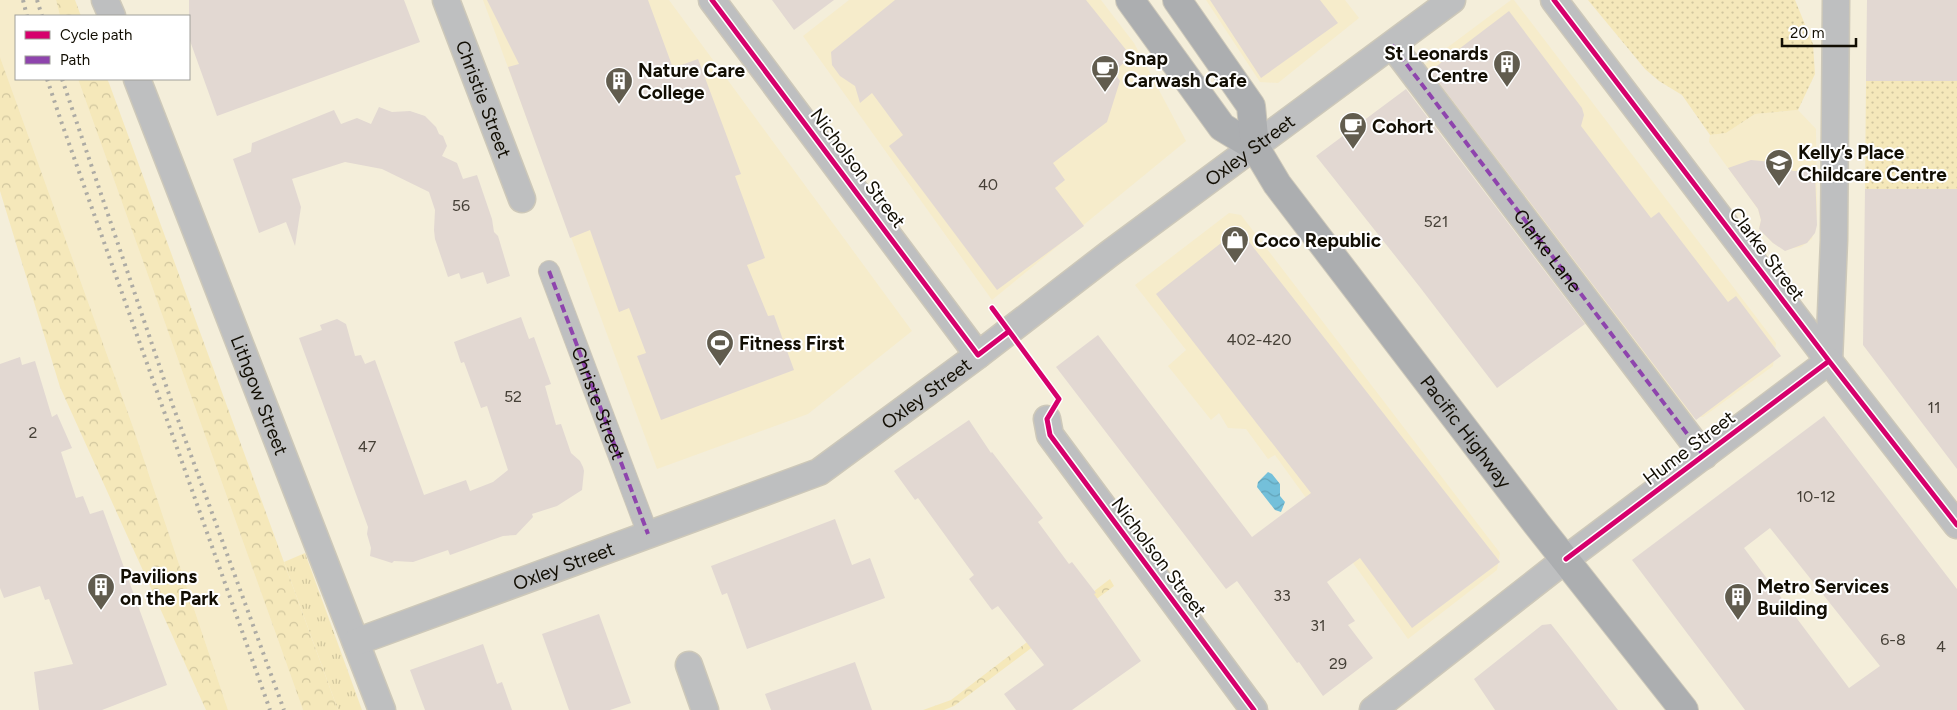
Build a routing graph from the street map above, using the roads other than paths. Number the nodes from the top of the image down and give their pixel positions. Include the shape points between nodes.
1 (105, 0) edge
2 (446, 0) edge
3 (712, 0) edge
4 (1130, 0) edge
5 (1177, 0) edge
6 (1452, 0) edge
7 (1554, 0) edge
8 (1836, 0) edge
9 (112, 15) edge
10 (1392, 44) junction
11 (137, 80) edge
12 (1255, 147) junction
13 (522, 199) dead end
14 (550, 271) dead end
15 (978, 354) junction
16 (1829, 361) junction
17 (1047, 419) dead end
18 (1704, 456) junction
19 (1955, 517) edge
20 (648, 534) junction
21 (1566, 559) junction
22 (356, 642) junction
23 (689, 665) dead end
24 (382, 710) edge
25 (705, 710) edge
26 (1254, 710) edge
27 (1374, 710) edge
28 (1684, 710) edge

1 - 9 street
2 - 13 street, Christie Street
3 - 15 street, Nicholson Street
4 - 12 main road, Pacific Highway via 1222,127
5 - 12 main road, Pacific Highway via 1252,106
6 - 10 street, Oxley Street
7 - 16 street, Clarke Street
8 - 16 street via 1834,240
10 - 12 street, Oxley Street
10 - 18 street, Clarke Lane
11 - 22 street, Lithgow Street
12 - 15 street, Oxley Street
12 - 21 main road, Pacific Highway via 1277,184 1333,260
14 - 20 street, Christe Street
15 - 20 street, Oxley Street via 819,472
16 - 18 street, Hume Street
16 - 19 street, Clarke Street
17 - 26 street, Nicholson Street via 1050,436
18 - 21 street, Hume Street
20 - 22 street, Oxley Street
21 - 27 street, Hume Street
21 - 28 main road, Pacific Highway
22 - 24 street, Lithgow Street
23 - 25 street

